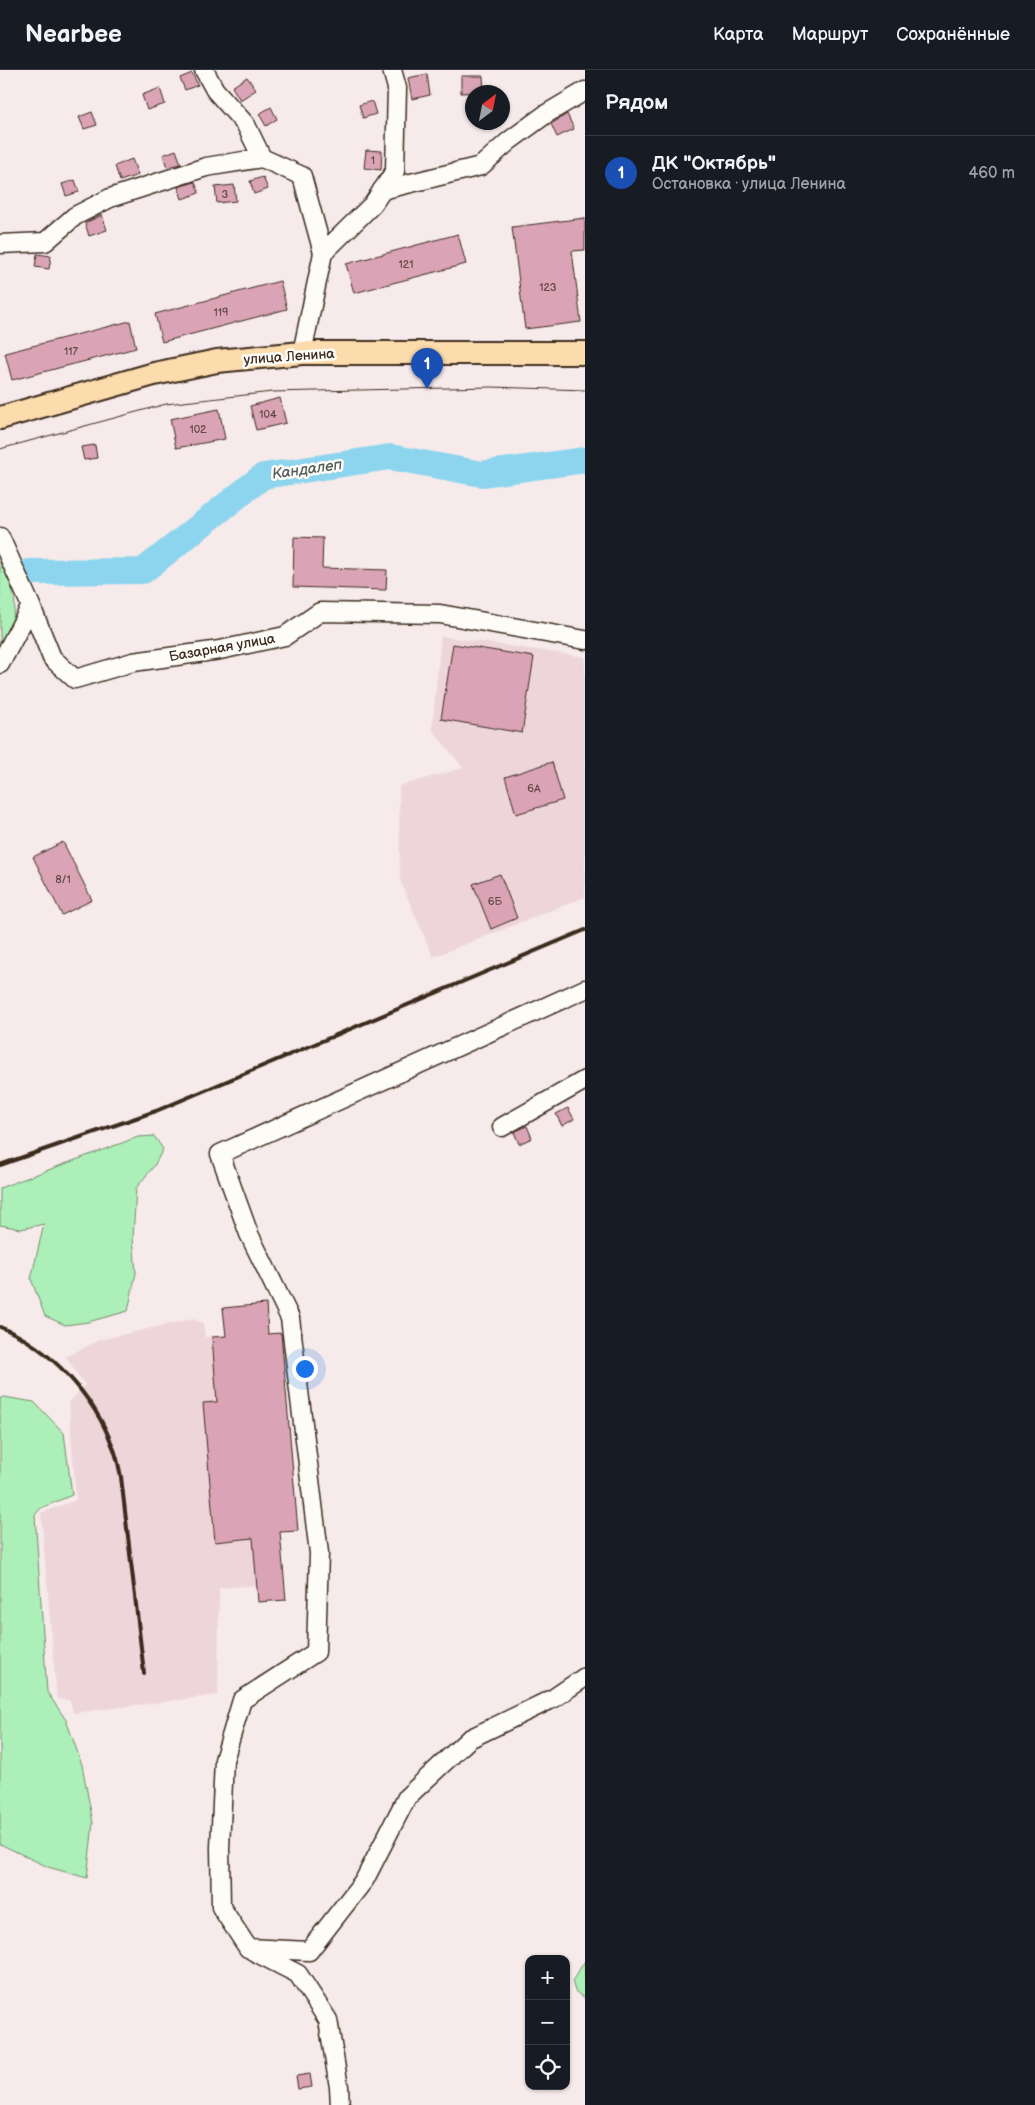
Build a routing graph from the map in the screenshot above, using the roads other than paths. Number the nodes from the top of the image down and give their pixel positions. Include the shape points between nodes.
1 (204, 70) edge
2 (392, 70) edge
3 (585, 91) edge
4 (262, 158) junction
5 (382, 190) junction
6 (0, 244) edge
7 (323, 253) junction
8 (302, 353) junction
9 (585, 353) edge
10 (0, 418) edge
11 (0, 537) edge
12 (31, 606) junction
13 (585, 640) edge
14 (0, 664) edge
15 (585, 989) edge
16 (585, 1080) edge
17 (502, 1127) dead end
18 (585, 1678) edge
19 (248, 1948) junction
20 (340, 2105) edge

1 - 4 street via 215,90 246,125
2 - 5 street via 397,88 394,171
3 - 5 street via 546,114 481,166
4 - 6 street via 206,167 110,198 75,216 45,242
4 - 7 street via 302,176
5 - 7 street via 373,204
7 - 8 street
8 - 9 main road, улица Ленина
8 - 10 main road, улица Ленина via 217,361 163,372
11 - 12 street, Базарная улица
12 - 13 street, Базарная улица via 52,658 75,679 132,662 220,650 284,636 320,612 440,614
12 - 14 street
15 - 19 street via 220,1154 249,1234 290,1318 319,1553 316,1652 242,1700 224,1760 221,1907
16 - 17 street
18 - 19 street via 554,1698 469,1738 407,1797 365,1879 309,1951
19 - 20 street via 298,1974 328,2020

